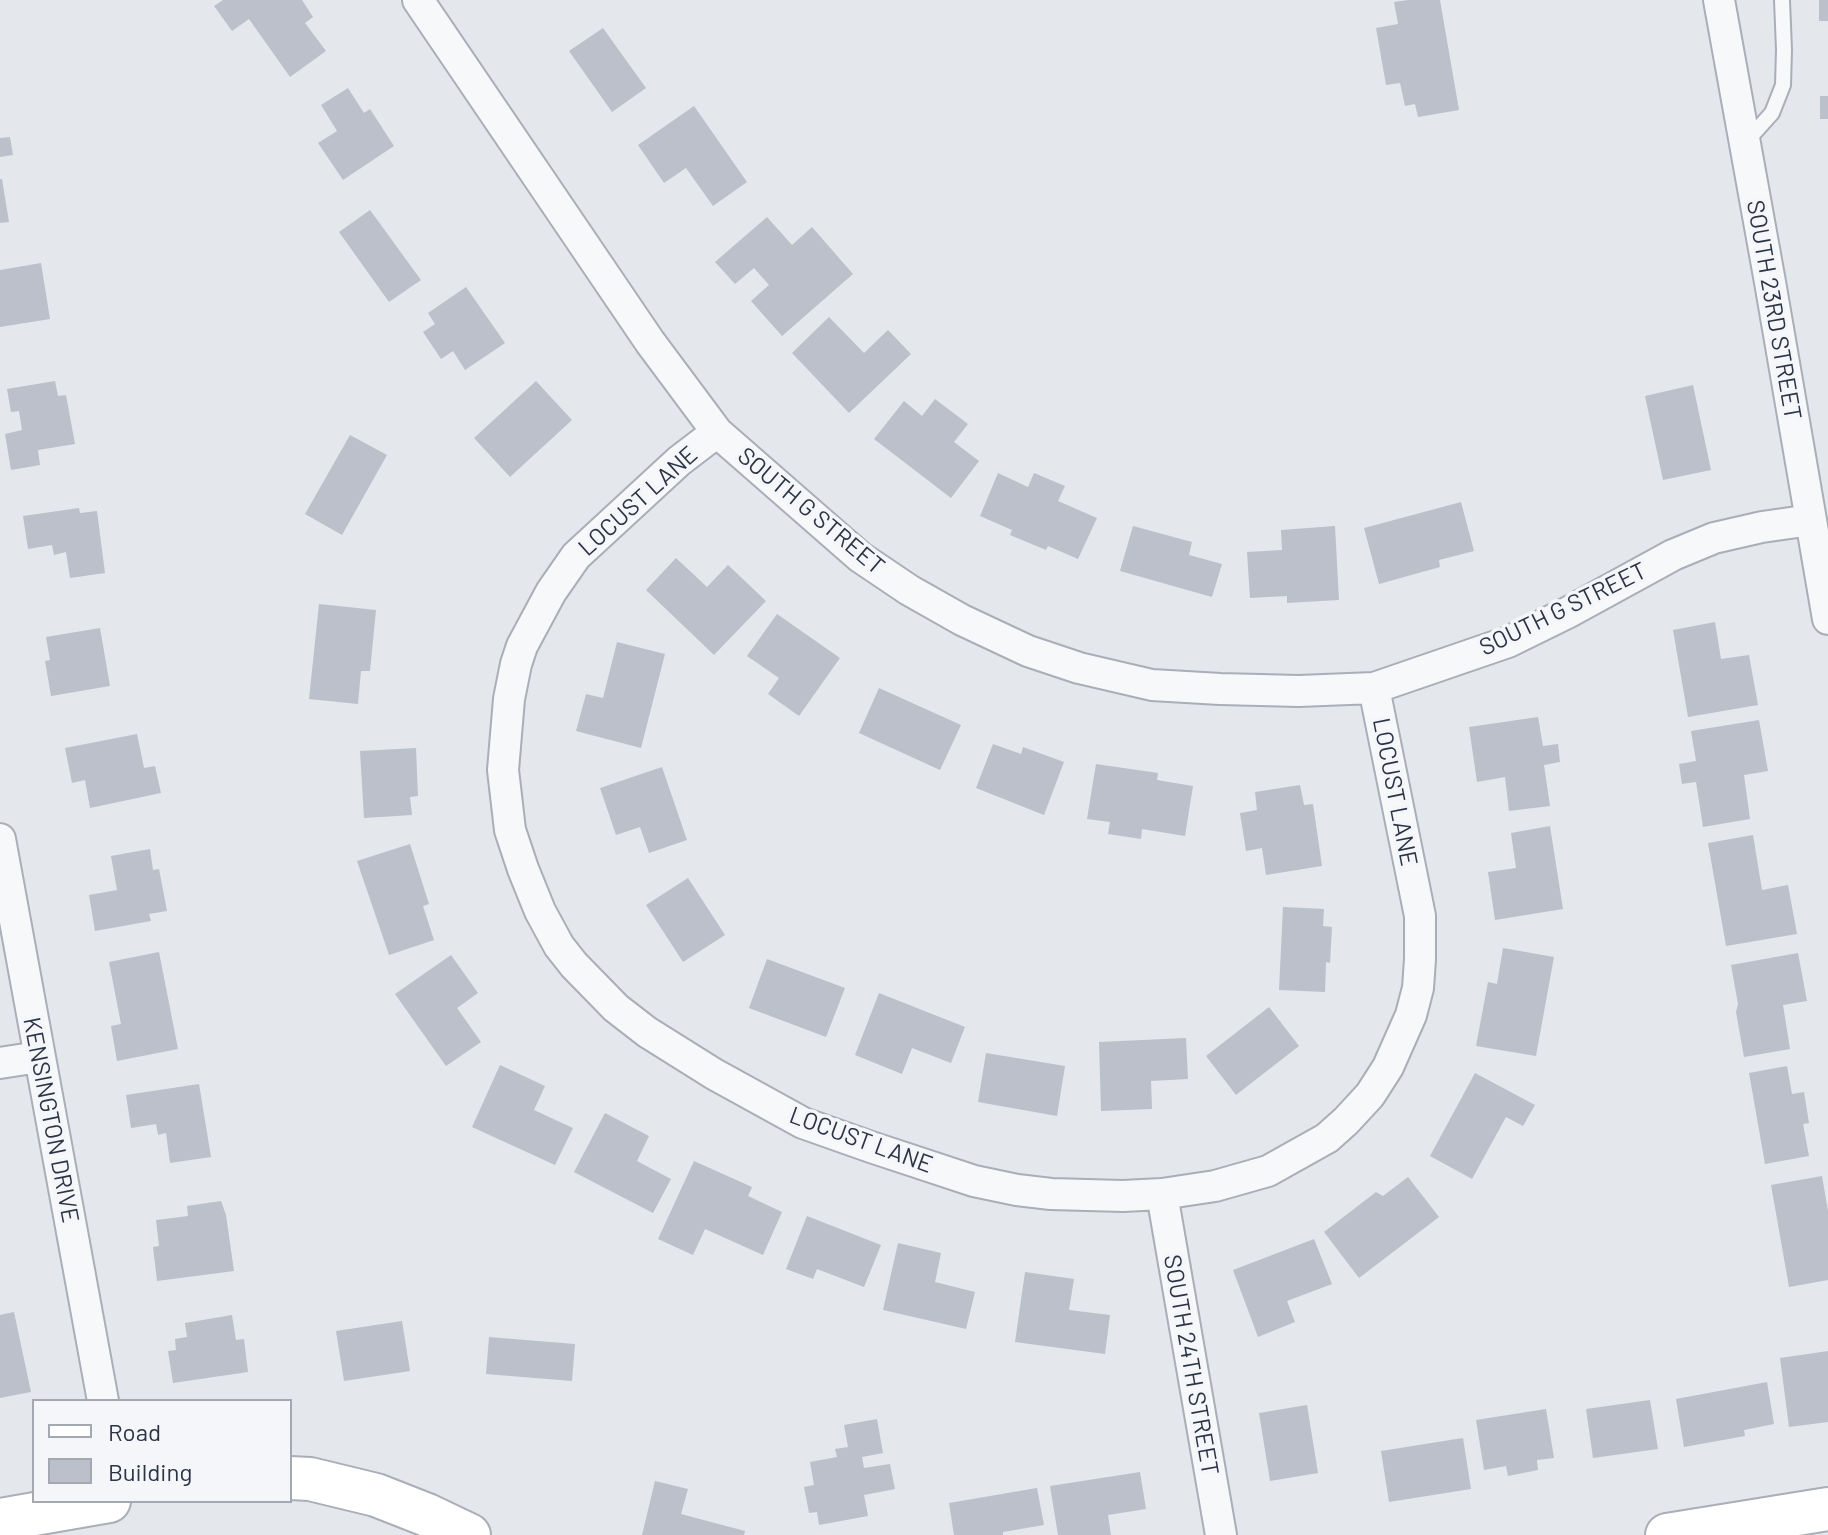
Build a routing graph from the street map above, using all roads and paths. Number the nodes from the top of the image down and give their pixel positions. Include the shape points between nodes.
1 (418, 0) edge
2 (1719, 0) edge
3 (1782, 0) edge
4 (1744, 143) junction
5 (717, 432) junction
6 (1811, 520) junction
7 (1828, 619) edge
8 (1374, 688) junction
9 (0, 839) edge
10 (39, 1057) junction
11 (0, 1063) edge
12 (1162, 1194) junction
13 (103, 1399) edge
14 (292, 1478) edge
15 (98, 1503) edge
16 (1828, 1509) edge
17 (0, 1520) edge
18 (469, 1535) edge
19 (1221, 1535) edge
20 (1667, 1535) edge

1 - 5 street, SOUTH G STREET via 641,330
2 - 4 street, SOUTH 23RD STREET
3 - 4 lane via 1783,85 1772,113
4 - 6 street, SOUTH 23RD STREET
5 - 8 street, SOUTH G STREET via 860,557 962,620 1028,651 1152,685 1299,691
5 - 12 street, LOCUST LANE via 576,556 551,592 516,664 503,770 510,830 559,946 616,1008 647,1032 803,1123 974,1181 1017,1190
6 - 7 street, SOUTH 23RD STREET
6 - 8 street, SOUTH G STREET via 1714,538 1508,642
8 - 12 street, LOCUST LANE via 1420,916 1418,988 1411,1015 1370,1095 1327,1138 1268,1171
9 - 10 street, KENSINGTON DRIVE
10 - 11 street
10 - 13 street, KENSINGTON DRIVE
12 - 19 street, SOUTH 24TH STREET
14 - 18 street via 376,1495
15 - 17 street
16 - 20 street

